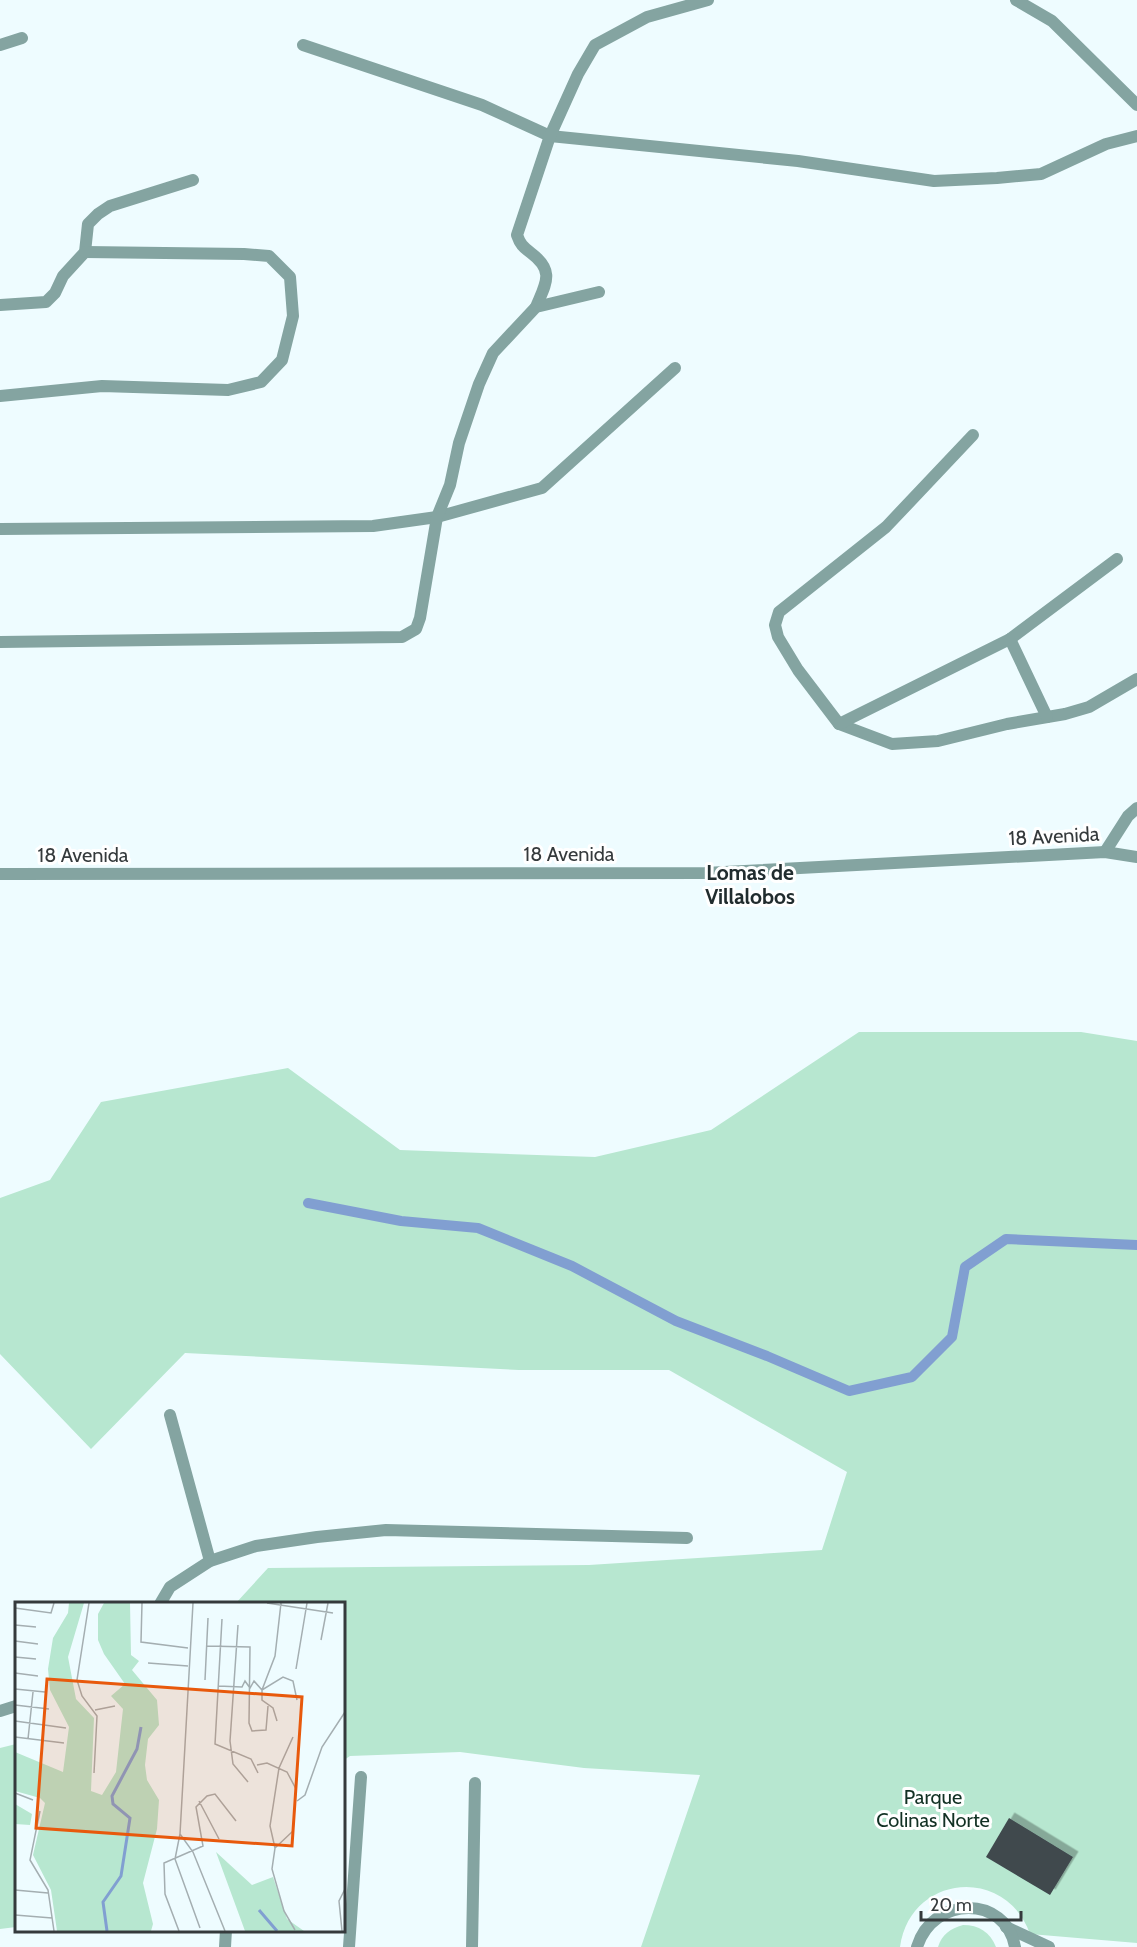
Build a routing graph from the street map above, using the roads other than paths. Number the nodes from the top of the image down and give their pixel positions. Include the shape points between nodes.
1 (708, 0) edge
2 (1016, 0) edge
3 (22, 38) dead end
4 (0, 45) edge
5 (303, 45) dead end
6 (1137, 105) edge
7 (550, 136) junction
8 (1137, 136) edge
9 (193, 180) dead end
10 (86, 252) junction
11 (599, 292) dead end
12 (0, 305) edge
13 (536, 307) junction
14 (675, 368) dead end
15 (0, 396) edge
16 (973, 435) dead end
17 (437, 517) junction
18 (0, 529) edge
19 (1117, 559) dead end
20 (1010, 639) junction
21 (0, 642) edge
22 (1137, 679) edge
23 (1047, 717) junction
24 (839, 724) junction
25 (1137, 808) edge
26 (1106, 852) junction
27 (1137, 857) edge
28 (0, 874) edge
29 (170, 1415) dead end
30 (687, 1538) dead end
31 (210, 1561) junction
32 (161, 1602) edge
33 (15, 1706) edge
34 (0, 1711) edge
35 (361, 1777) dead end
36 (475, 1783) dead end
37 (1006, 1927) junction
38 (226, 1932) edge
39 (225, 1947) edge
40 (349, 1947) edge
41 (472, 1947) edge
42 (917, 1947) edge
43 (1015, 1947) edge
44 (1049, 1947) edge

1 - 7 street via 647,17 595,45
2 - 6 street via 1052,21
3 - 4 street
5 - 7 street via 482,105
7 - 8 street via 798,161 934,181 1041,174 1106,144
7 - 13 street via 517,235 520,244 546,270 546,282
9 - 10 street via 110,206 98,214 88,224
10 - 12 street via 46,302
10 - 15 street via 269,256 290,277 292,316 282,360 261,382 228,390 102,386
11 - 13 street
13 - 17 street via 493,353 479,384
14 - 17 street via 542,488
16 - 24 street via 886,526 779,612 774,625 778,637
17 - 18 street via 373,526
17 - 21 street via 420,618 416,629 402,637
19 - 20 street
20 - 23 street
20 - 24 street
22 - 23 street via 1089,707
23 - 24 street via 938,741 892,744
25 - 26 street
26 - 27 street, 18 Avenida
26 - 28 street, 18 Avenida via 705,873
29 - 31 street
30 - 31 street via 386,1530 256,1546
31 - 32 street via 170,1587
33 - 34 street
35 - 40 street
36 - 41 street
37 - 42 street via 980,1909 948,1911 923,1931
37 - 43 street
37 - 44 street
38 - 39 street

